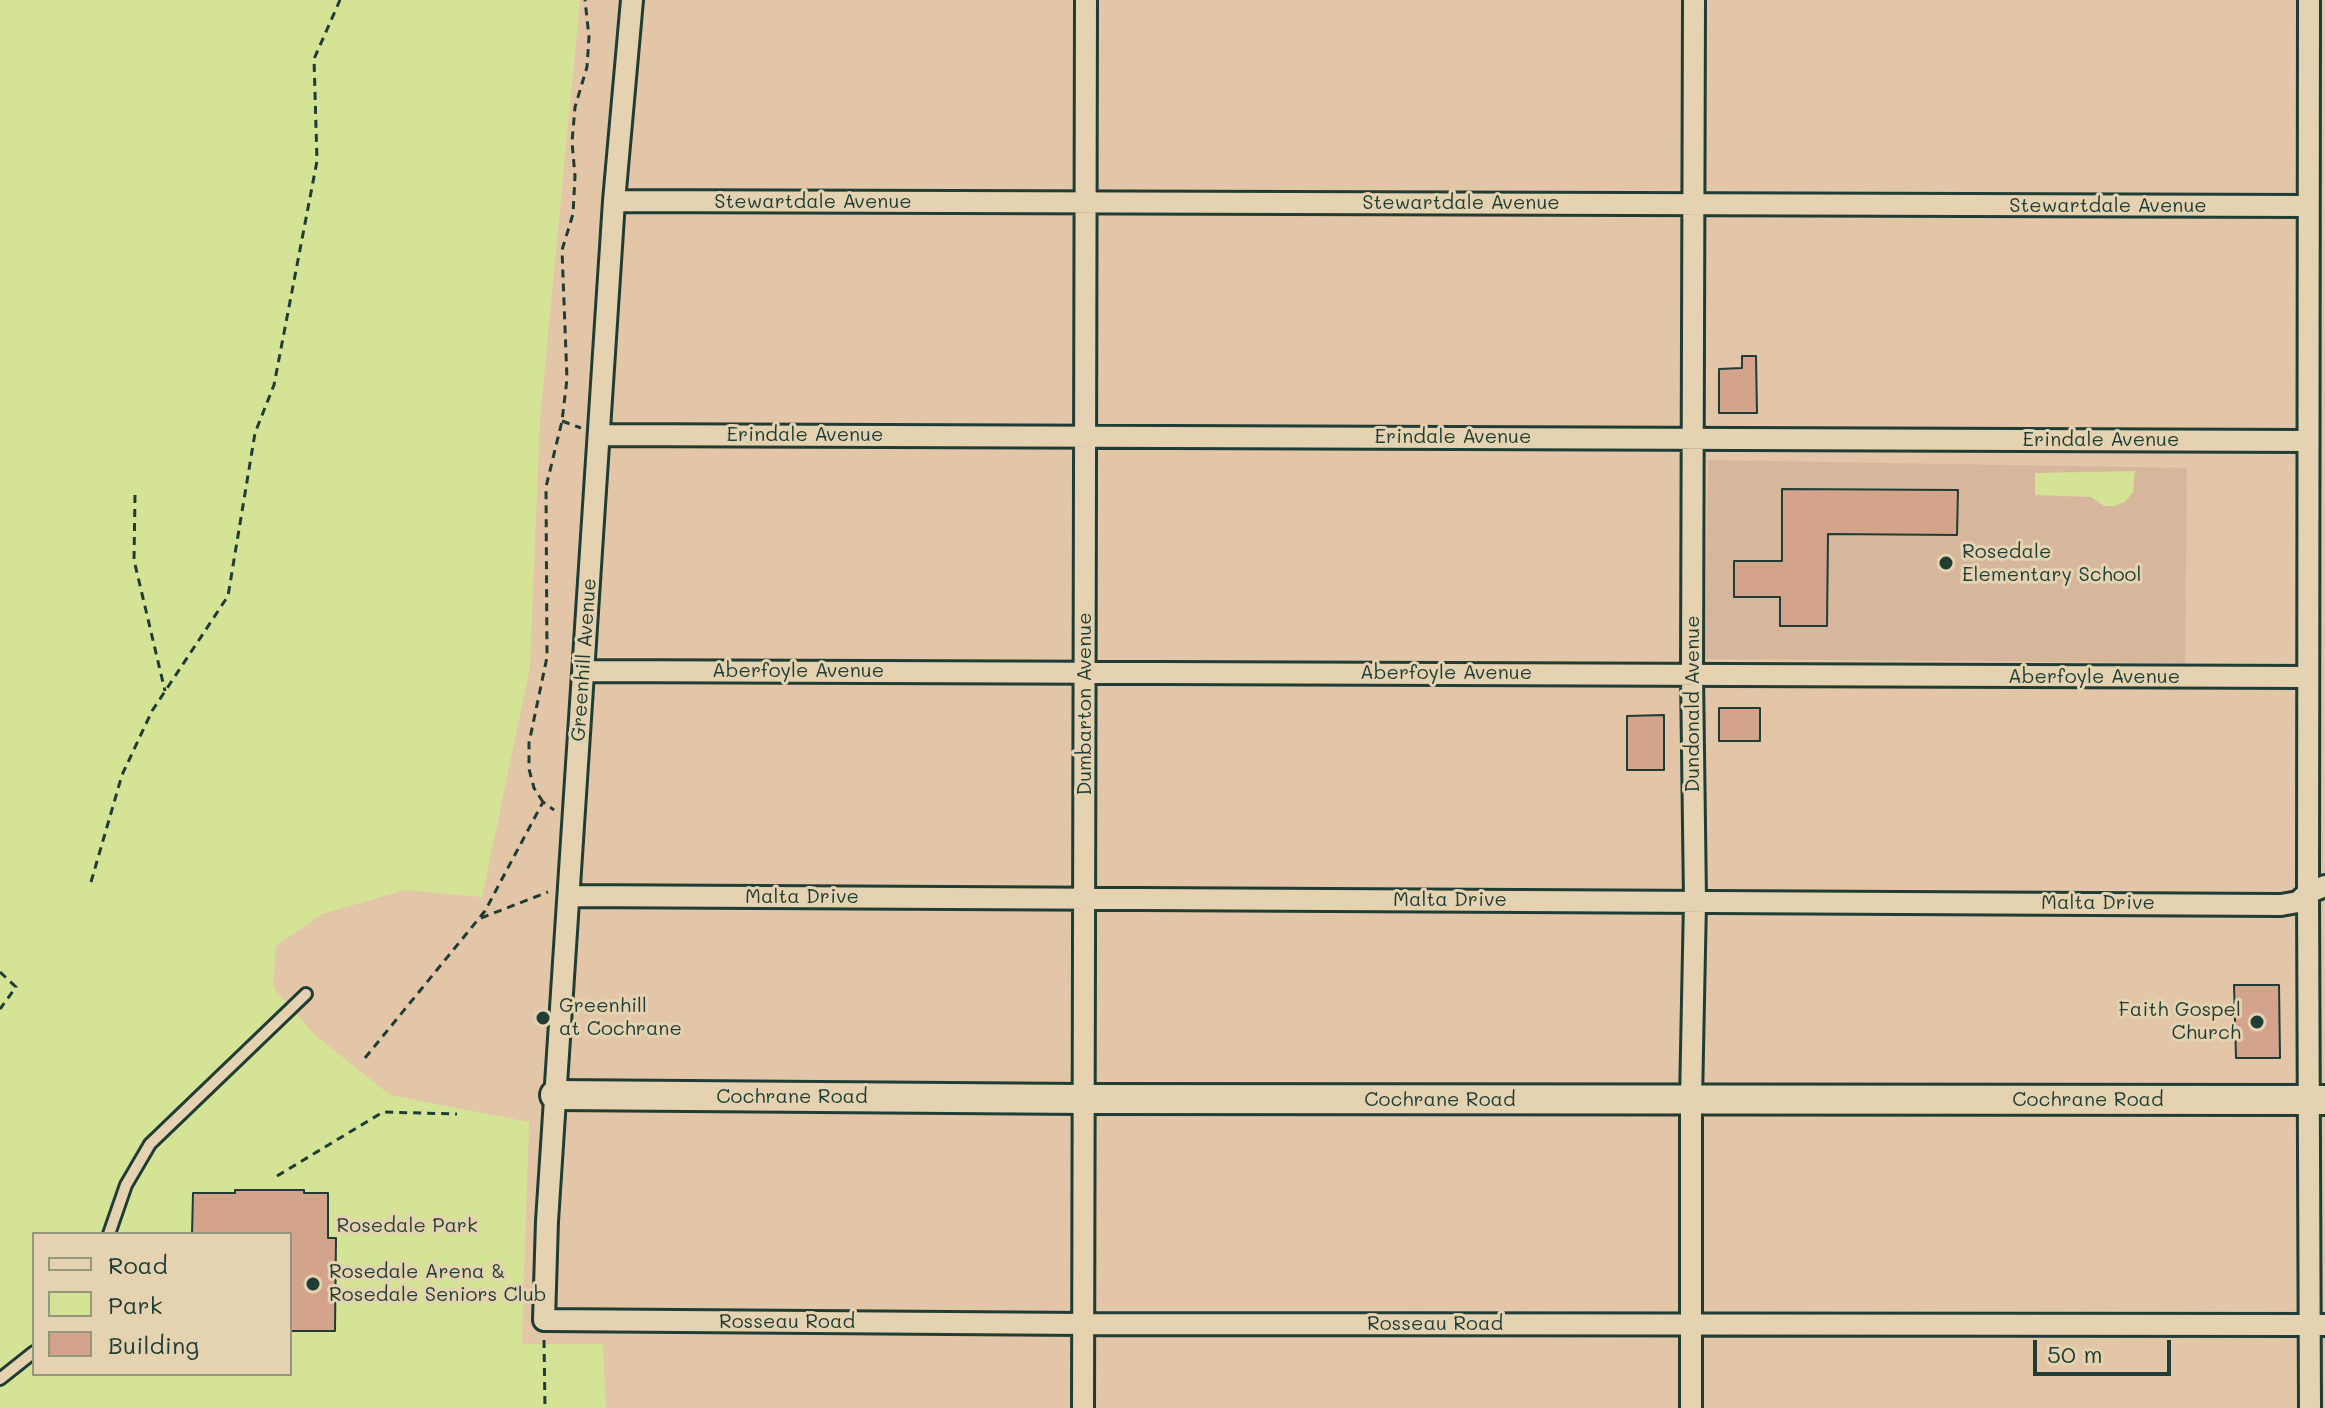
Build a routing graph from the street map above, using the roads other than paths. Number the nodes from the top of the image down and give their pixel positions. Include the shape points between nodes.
1 (632, 0) edge
2 (1086, 0) edge
3 (1694, 0) edge
4 (2309, 0) edge
5 (614, 201) junction
6 (1087, 203) junction
7 (1694, 204) junction
8 (2307, 206) junction
9 (599, 435) junction
10 (1085, 435) junction
11 (1693, 438) junction
12 (2308, 441) junction
13 (584, 671) junction
14 (1085, 671) junction
15 (1692, 675) junction
16 (2308, 677) junction
17 (2316, 889) edge
18 (560, 894) junction
19 (1084, 899) junction
20 (1695, 901) junction
21 (306, 994) dead end
22 (555, 1095) junction
23 (1083, 1099) junction
24 (1691, 1100) junction
25 (2318, 1100) edge
26 (110, 1232) edge
27 (544, 1320) joint
28 (1691, 1323) junction
29 (1083, 1324) junction
30 (2318, 1325) edge
31 (32, 1354) edge
32 (0, 1379) edge
33 (1083, 1408) edge
34 (1691, 1408) edge
35 (2310, 1408) edge

1 - 5 street, Greenhill Avenue
2 - 6 street, Dumbarton Avenue
3 - 7 street, Dundonald Avenue
4 - 8 street
5 - 6 street, Stewartdale Avenue
5 - 9 street, Greenhill Avenue
6 - 7 street, Stewartdale Avenue
6 - 10 street, Dumbarton Avenue
7 - 8 street, Stewartdale Avenue
7 - 11 street, Dundonald Avenue
8 - 12 street
9 - 10 street, Erindale Avenue
9 - 13 street, Greenhill Avenue
10 - 11 street, Erindale Avenue
10 - 14 street, Dumbarton Avenue
11 - 12 street, Erindale Avenue
11 - 15 street, Dundonald Avenue
12 - 16 street
13 - 14 street, Aberfoyle Avenue
13 - 18 street, Greenhill Avenue
14 - 15 street, Aberfoyle Avenue
14 - 19 street, Dumbarton Avenue
15 - 16 street, Aberfoyle Avenue
15 - 20 street, Dundonald Avenue
16 - 17 street
17 - 20 street, Malta Drive via 2298,902 2281,905
17 - 25 street
18 - 19 street, Malta Drive
18 - 22 street, Greenhill Avenue
19 - 20 street, Malta Drive
19 - 23 street, Dumbarton Avenue
20 - 24 street, Dundonald Avenue
21 - 26 lane via 150,1144 126,1185
22 - 23 street, Cochrane Road
22 - 27 street, Greenhill Avenue
23 - 24 street, Cochrane Road
23 - 29 street, Dumbarton Avenue
24 - 25 street, Cochrane Road
24 - 28 street, Dundonald Avenue
25 - 30 street
27 - 29 street, Rosseau Road
28 - 29 street, Rosseau Road
28 - 30 street, Rosseau Road
28 - 34 street, Dundonald Avenue
29 - 33 street, Dumbarton Avenue
30 - 35 street
31 - 32 lane

